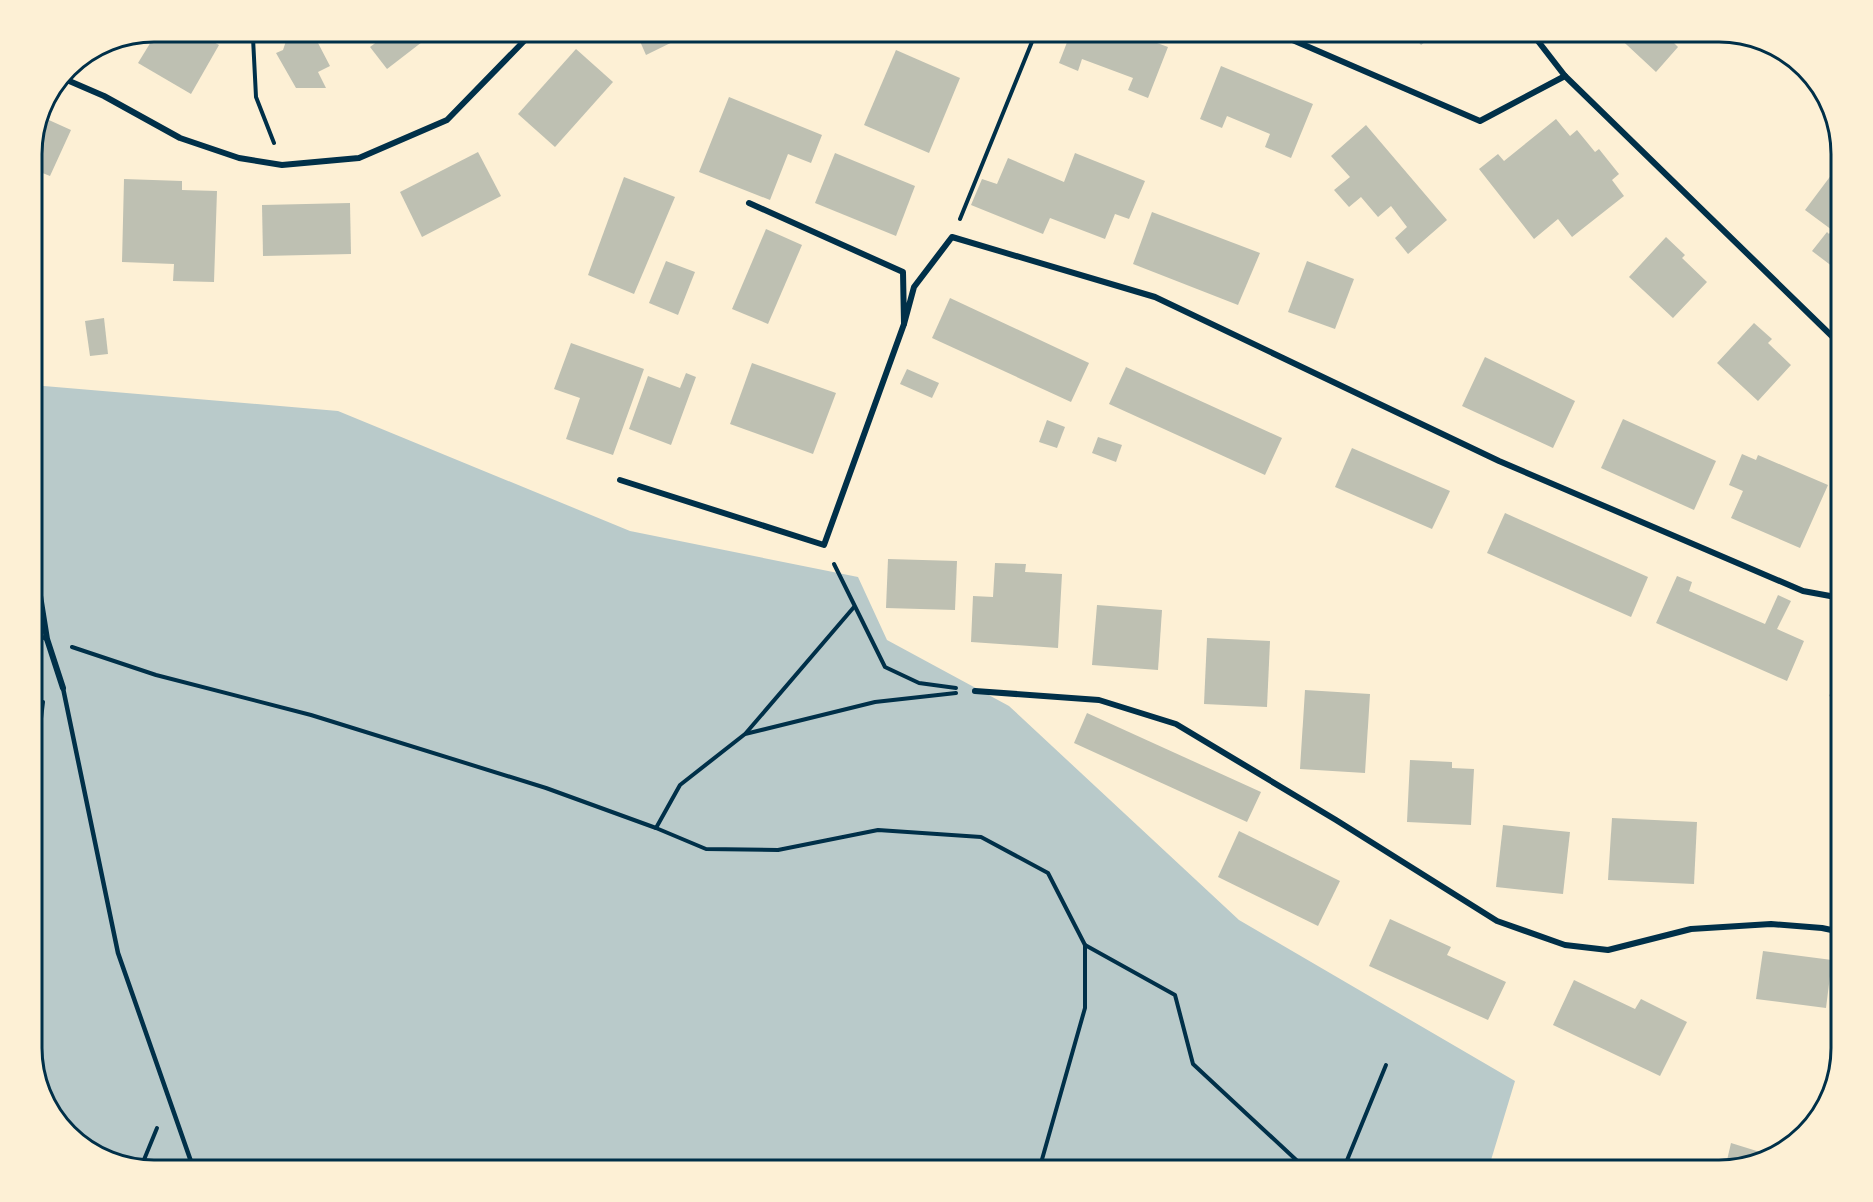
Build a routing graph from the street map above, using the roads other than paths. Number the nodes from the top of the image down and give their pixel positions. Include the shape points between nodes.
1 (523, 42) edge
2 (1297, 42) edge
3 (1539, 42) edge
4 (1565, 76) junction
5 (69, 81) edge
6 (749, 203) dead end
7 (904, 324) junction
8 (1831, 334) edge
9 (620, 480) dead end
10 (1831, 596) edge
11 (42, 608) edge
12 (42, 637) edge
13 (47, 639) junction
14 (63, 688) joint
15 (975, 691) road end
16 (1831, 930) edge
17 (190, 1160) edge

1 - 5 street via 447,120 359,158 282,165 239,158 180,138
2 - 4 street via 1480,121
3 - 4 street
4 - 8 street
6 - 7 street via 903,272
7 - 9 street via 824,545
7 - 10 street via 914,287 952,237 1155,297 1499,461 1803,591
11 - 13 street
12 - 13 lane
13 - 14 street
14 - 17 lane via 118,953
15 - 16 street via 1099,700 1176,724 1497,921 1565,945 1608,950 1691,929 1771,924

